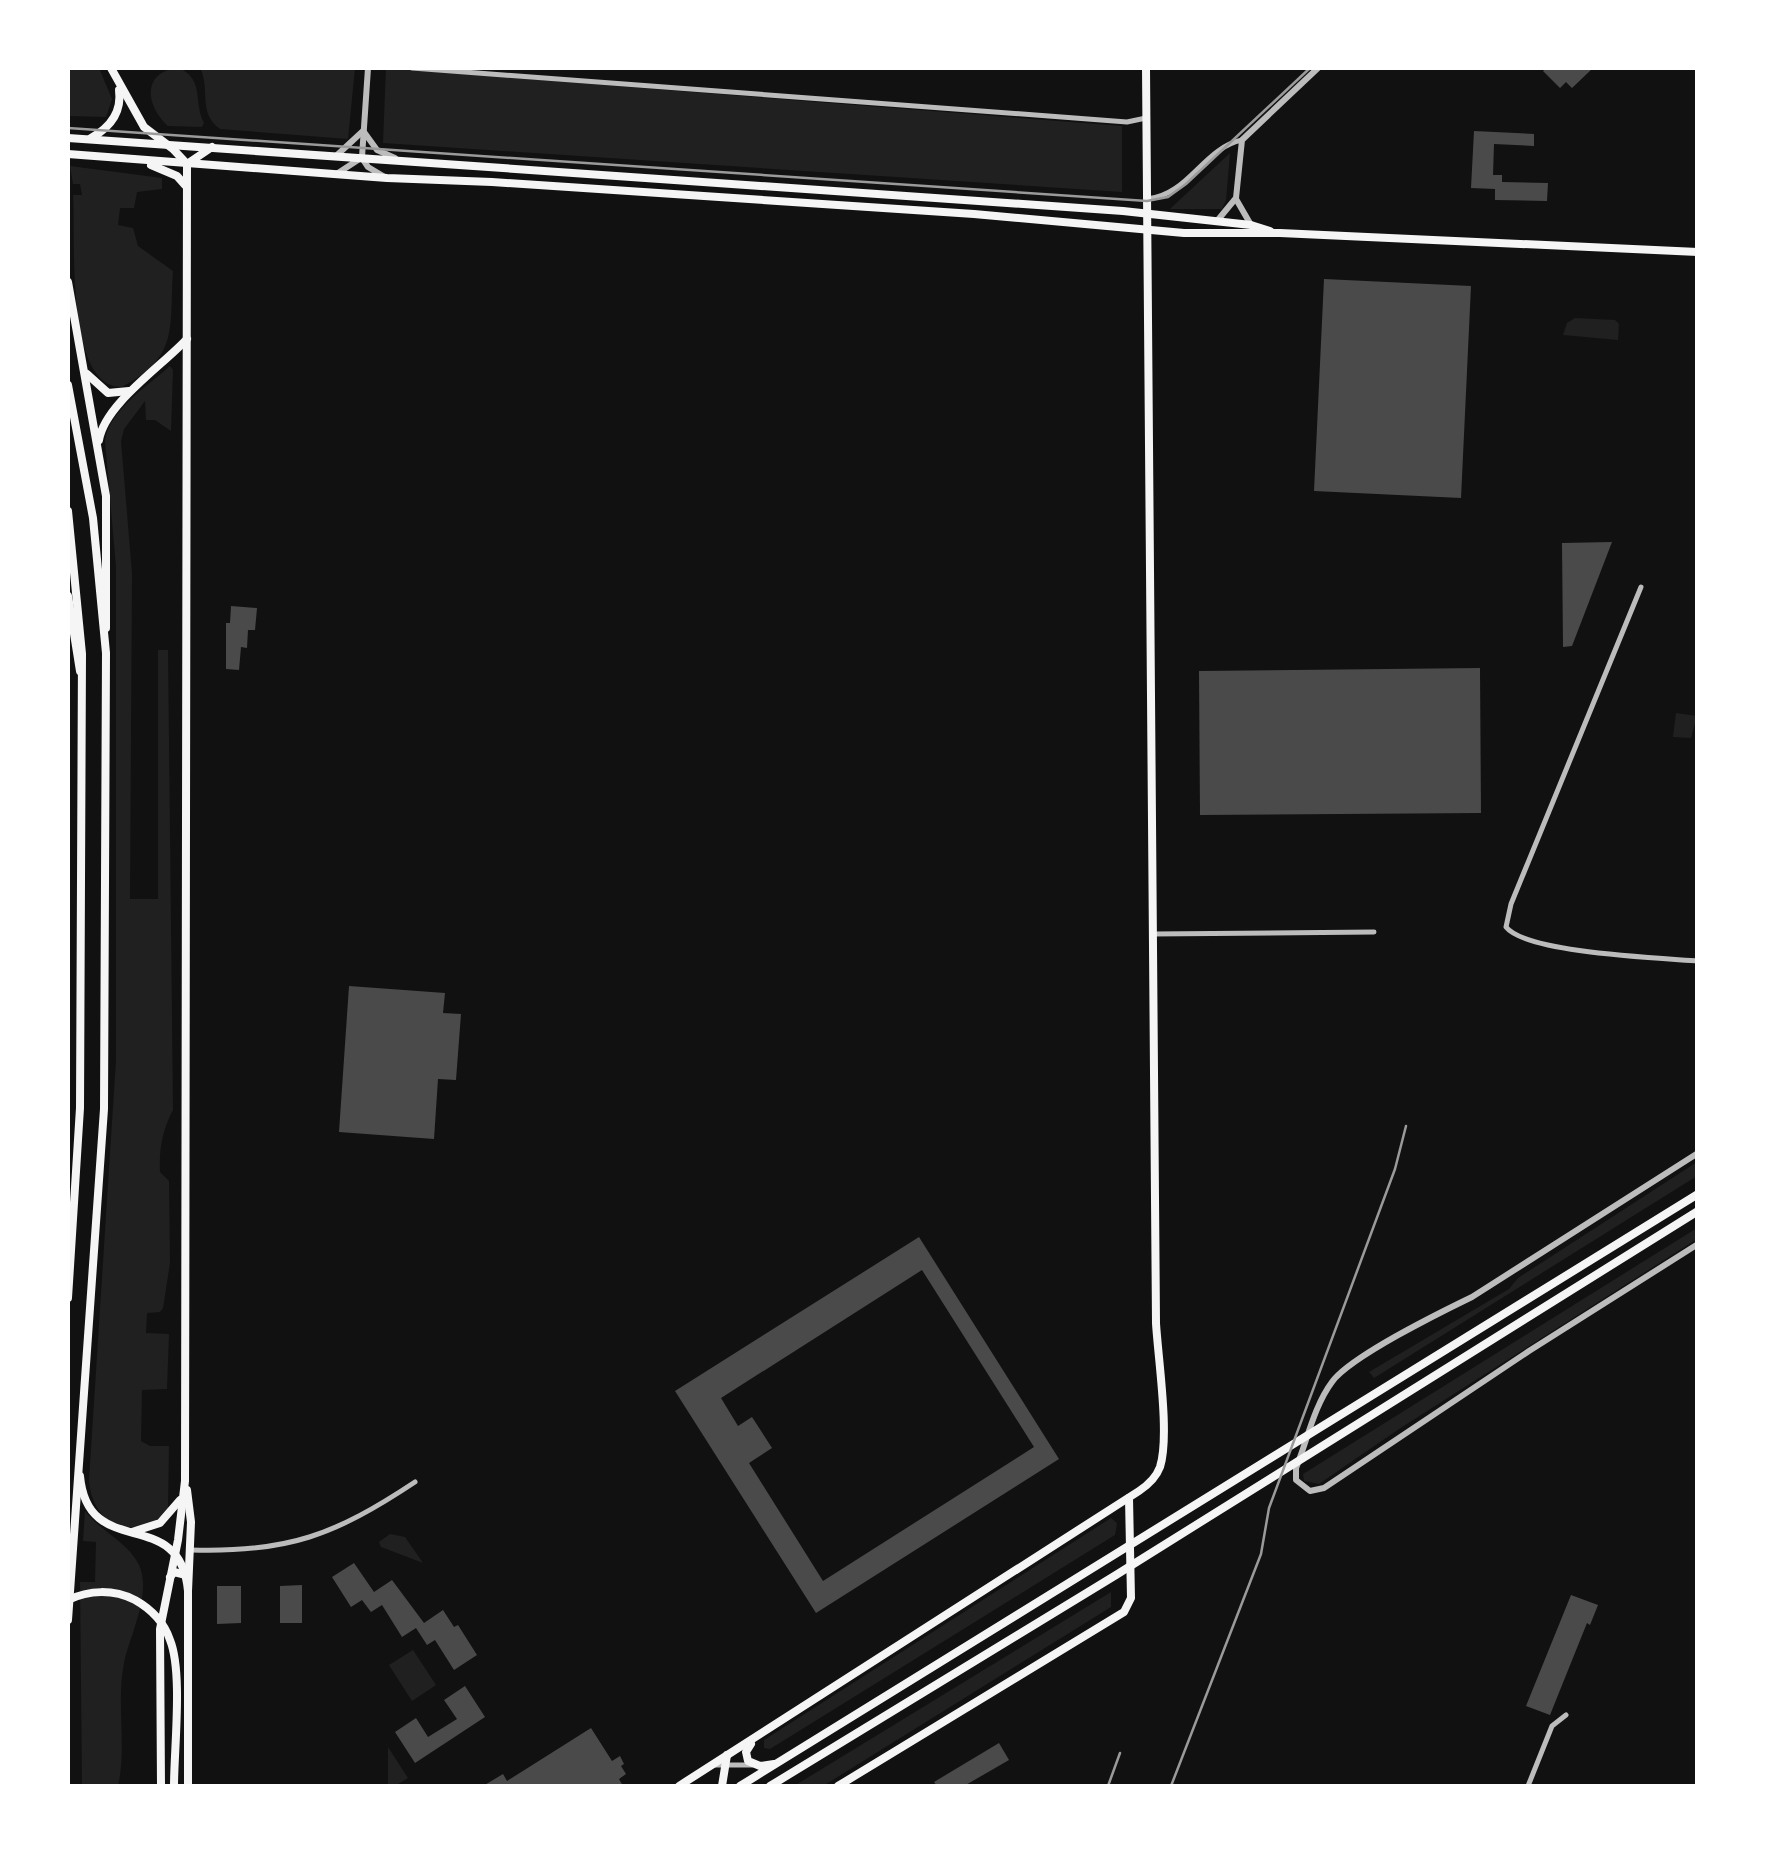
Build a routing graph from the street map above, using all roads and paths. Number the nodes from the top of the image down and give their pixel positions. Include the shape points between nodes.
1 (111, 68) edge
2 (368, 68) edge
3 (412, 68) edge
4 (1146, 68) edge
5 (1318, 68) edge
6 (117, 80) junction
7 (1146, 118) junction
8 (364, 130) junction
9 (68, 138) edge
10 (85, 140) junction
11 (1242, 140) junction
12 (168, 144) junction
13 (212, 147) junction
14 (68, 154) edge
15 (336, 156) junction
16 (362, 158) junction
17 (396, 159) junction
18 (133, 160) junction
19 (187, 164) junction
20 (336, 174) junction
21 (387, 178) junction
22 (186, 190) junction
23 (1146, 198) junction
24 (1236, 198) junction
25 (1147, 214) junction
26 (1217, 221) junction
27 (1251, 225) junction
28 (1147, 229) junction
29 (1280, 234) junction
30 (1698, 252) edge
31 (68, 282) edge
32 (188, 338) junction
33 (82, 362) junction
34 (141, 383) junction
35 (68, 385) edge
36 (99, 450) junction
37 (68, 512) edge
38 (1642, 587) dead end
39 (68, 596) edge
40 (106, 653) junction
41 (82, 697) junction
42 (1374, 932) dead end
43 (1153, 934) junction
44 (1698, 961) edge
45 (1698, 1153) edge
46 (1698, 1194) edge
47 (1698, 1211) edge
48 (72, 1240) junction
49 (1698, 1244) edge
50 (68, 1264) edge
51 (68, 1298) edge
52 (78, 1450) junction
53 (185, 1481) junction
54 (415, 1482) dead end
55 (1129, 1498) junction
56 (129, 1532) junction
57 (191, 1550) junction
58 (176, 1553) junction
59 (186, 1575) junction
60 (170, 1576) junction
61 (188, 1590) junction
62 (68, 1600) edge
63 (68, 1620) edge
64 (1566, 1715) dead end
65 (757, 1737) junction
66 (728, 1755) junction
67 (778, 1762) junction
68 (712, 1765) junction
69 (723, 1766) junction
70 (760, 1766) junction
71 (692, 1783) edge
72 (773, 1785) edge
73 (160, 1786) edge
74 (174, 1786) edge
75 (188, 1786) edge
76 (678, 1786) edge
77 (722, 1786) edge
78 (740, 1786) edge
79 (838, 1786) edge
80 (1528, 1786) edge

1 - 6 main road
2 - 8 street
3 - 7 street via 1128,122
4 - 7 main road
5 - 11 street
6 - 10 main road via 116,116
6 - 12 main road via 144,127
7 - 23 main road
8 - 15 street
8 - 16 street
8 - 17 street via 377,150
9 - 10 main road
10 - 12 main road
11 - 23 street via 1220,150 1172,193
11 - 24 street
12 - 13 main road
12 - 19 main road
13 - 15 main road
13 - 19 main road
14 - 18 main road
15 - 16 main road
16 - 17 main road
16 - 20 street
16 - 21 street
17 - 25 main road
18 - 19 main road
18 - 22 main road via 177,176
19 - 20 main road
19 - 22 main road
20 - 21 main road
21 - 28 main road
22 - 32 main road
23 - 25 main road
24 - 26 street
24 - 27 street
25 - 26 main road
25 - 28 main road
26 - 27 main road
27 - 29 main road
28 - 29 main road
28 - 43 main road
29 - 30 main road
31 - 33 main road
32 - 34 main road
32 - 53 main road
33 - 34 main road via 108,393 122,394
33 - 36 main road
34 - 36 main road via 102,426
35 - 40 main road via 95,533
36 - 40 main road via 108,516
37 - 41 main road
38 - 44 street via 1506,927 1519,937 1579,950
39 - 41 main road
40 - 52 main road via 103,1125
41 - 48 main road via 80,1108
42 - 43 street
43 - 55 main road via 1162,1455 1153,1480
45 - 49 street via 1472,1297 1342,1370 1322,1400 1296,1480 1310,1490 1324,1488
46 - 67 main road
47 - 72 main road
48 - 50 main road
48 - 51 main road
52 - 56 main road via 88,1506 106,1524
52 - 63 main road
53 - 56 main road via 166,1518
53 - 57 main road
53 - 58 main road
54 - 57 street via 316,1537 263,1550
55 - 65 main road
55 - 79 main road via 1131,1598 1124,1612
56 - 58 main road via 153,1537
57 - 61 main road
58 - 59 main road
58 - 60 main road
59 - 60 main road
59 - 61 main road
60 - 73 main road via 160,1629
61 - 75 main road
62 - 74 main road via 96,1592 130,1597 168,1634 174,1655
64 - 80 street via 1552,1726
65 - 66 main road
65 - 70 main road via 746,1758
66 - 68 main road
66 - 69 main road
67 - 70 main road
67 - 78 main road
68 - 69 street
68 - 71 main road
69 - 70 street
69 - 77 main road
71 - 76 main road

